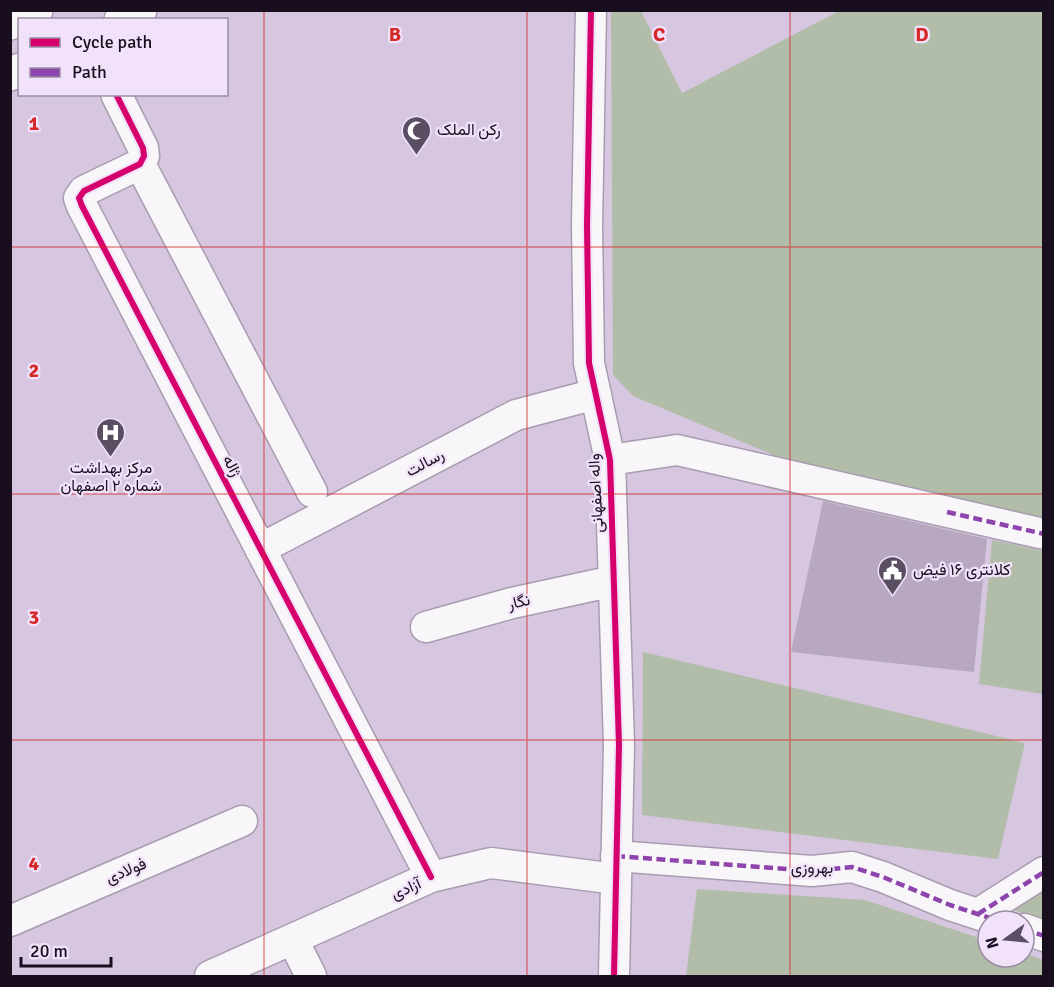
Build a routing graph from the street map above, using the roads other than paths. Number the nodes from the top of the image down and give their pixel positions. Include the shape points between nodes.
1 (36, 10) edge
2 (140, 10) edge
3 (591, 10) edge
4 (20, 18) edge
5 (125, 18) edge
6 (117, 96) edge
7 (140, 164) junction
8 (596, 394) junction
9 (610, 460) junction
10 (312, 492) dead end
11 (1044, 534) edge
12 (260, 549) junction
13 (614, 581) junction
14 (426, 627) dead end
15 (242, 821) dead end
16 (616, 868) junction
17 (1044, 872) edge
18 (431, 878) junction
19 (999, 909) edge
20 (976, 914) edge
21 (10, 921) edge
22 (293, 940) junction
23 (210, 976) edge
24 (310, 976) edge
25 (614, 976) edge

1 - 4 main road
2 - 5 main road
3 - 8 street, واله اصفهانی via 587,225 589,363
6 - 7 street via 143,148
7 - 10 street
7 - 12 street, ژاله via 84,191 80,198 82,206
8 - 9 street, واله اصفهانی
8 - 12 street, رسالت via 516,415
9 - 11 street via 677,450
9 - 13 street, واله اصفهانی
12 - 18 street, ژاله
13 - 14 street, نگار
13 - 16 street, واله اصفهانی via 620,745
15 - 21 street, فولادی
16 - 18 street, آزادی via 491,863
16 - 20 street, بهروزی via 812,871 852,867
16 - 25 street, واله اصفهانی
17 - 19 street
18 - 22 street, آزادی
22 - 23 street, آزادی
22 - 24 street

